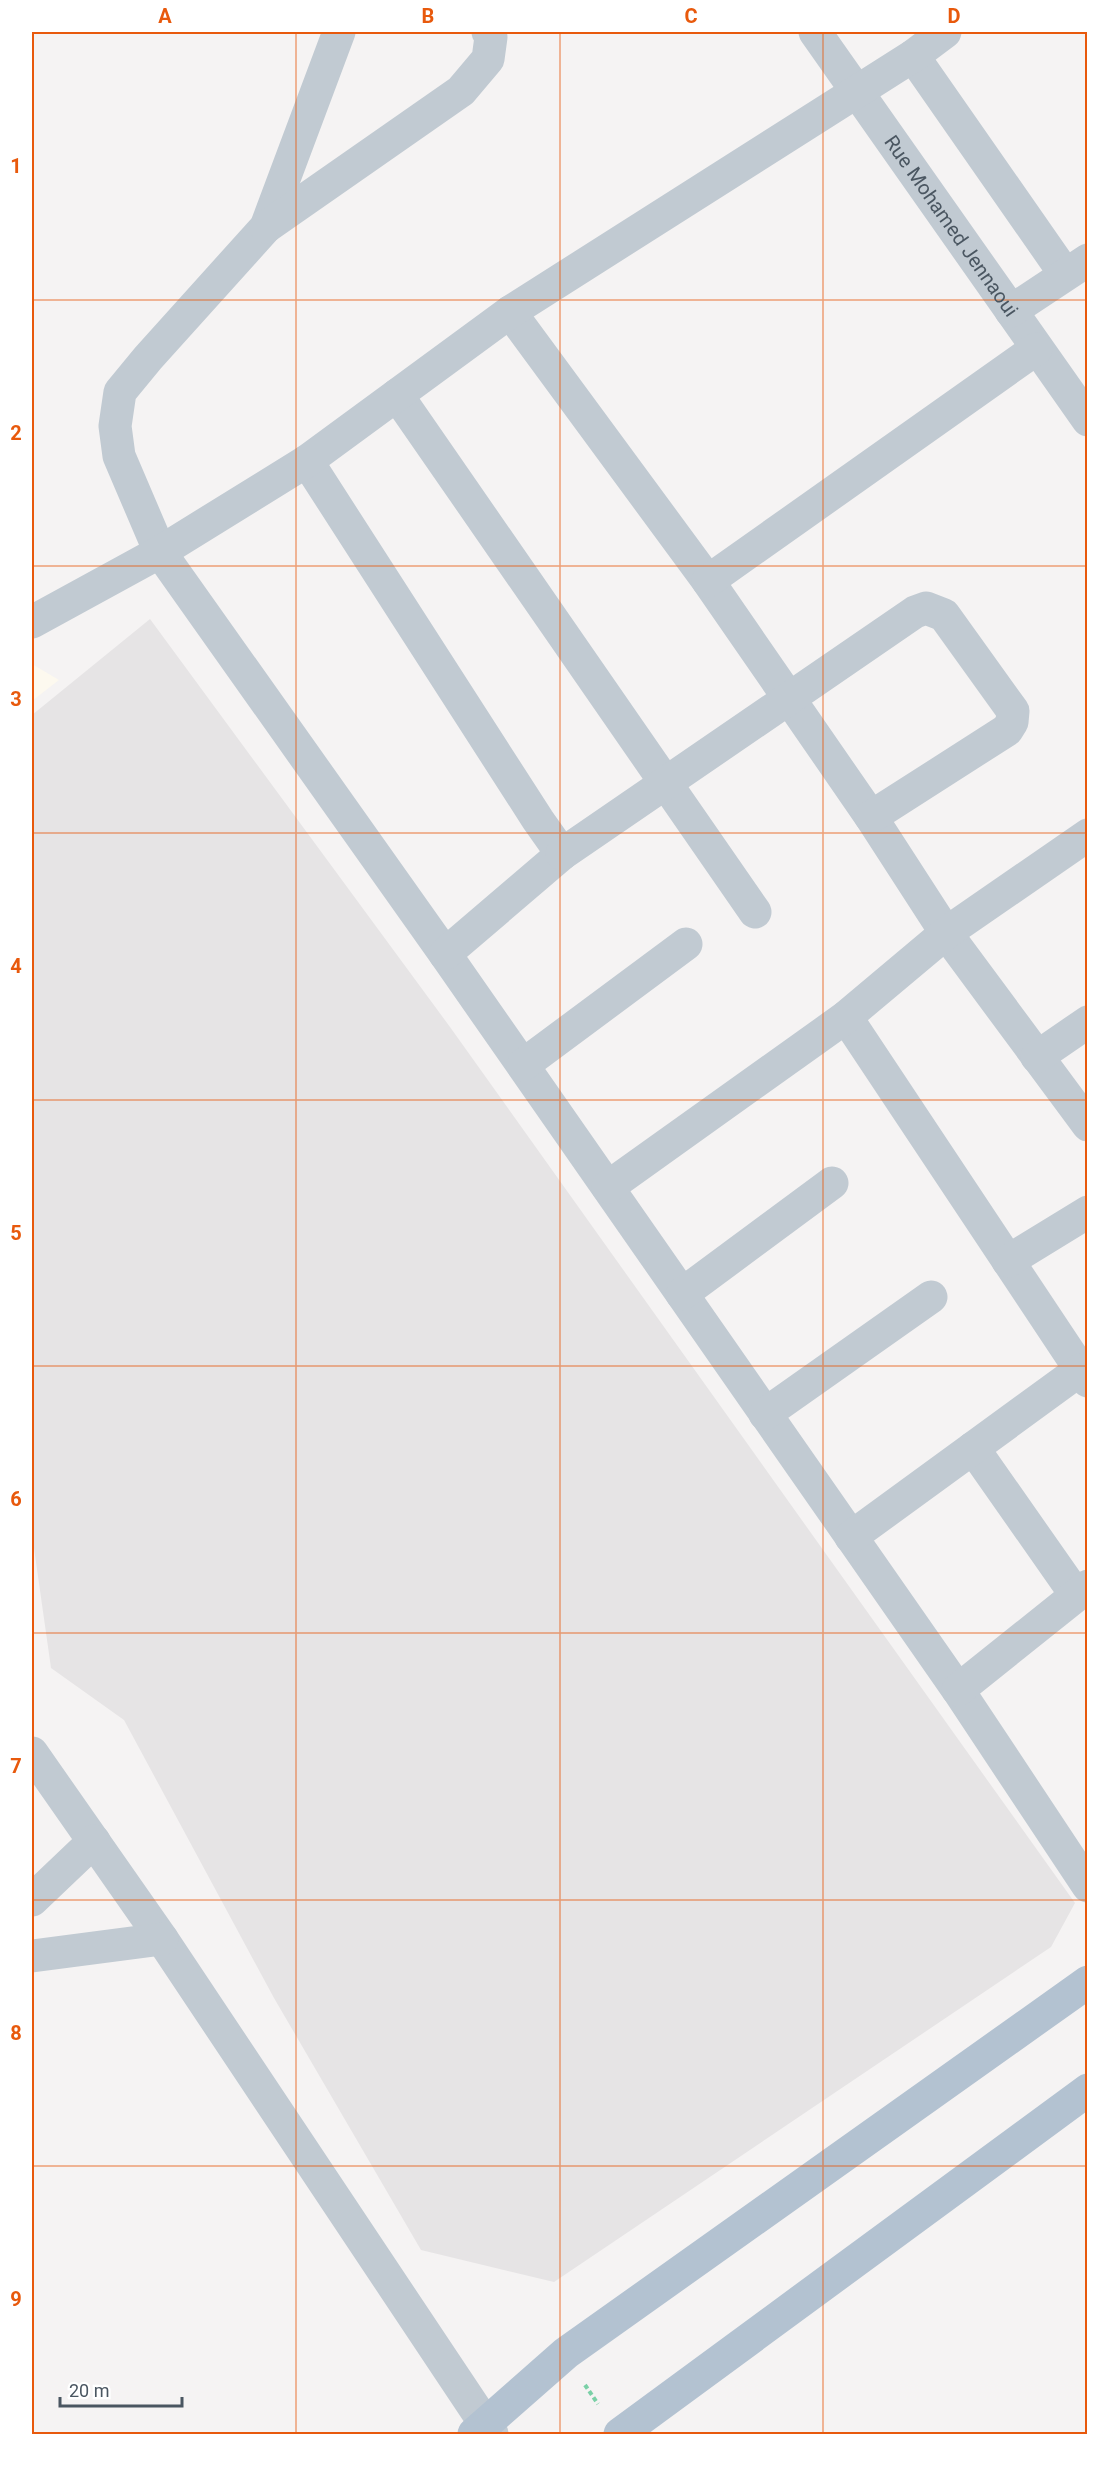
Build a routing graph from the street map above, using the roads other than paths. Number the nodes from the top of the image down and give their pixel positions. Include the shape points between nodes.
1 (339, 32) edge
2 (488, 32) edge
3 (815, 32) edge
4 (945, 32) edge
5 (913, 56) junction
6 (856, 91) junction
7 (266, 227) junction
8 (1076, 267) edge
9 (1011, 311) junction
10 (510, 312) junction
11 (1036, 349) junction
12 (397, 395) junction
13 (1088, 420) edge
14 (307, 461) junction
15 (160, 552) junction
16 (708, 581) junction
17 (32, 622) edge
18 (790, 699) junction
19 (666, 783) junction
20 (872, 817) junction
21 (1088, 835) edge
22 (562, 854) junction
23 (755, 912) dead end
24 (946, 933) junction
25 (686, 944) dead end
26 (445, 954) junction
27 (846, 1017) junction
28 (1088, 1022) edge
29 (1037, 1057) junction
30 (523, 1065) junction
31 (1088, 1125) edge
32 (832, 1183) dead end
33 (608, 1187) junction
34 (1088, 1212) edge
35 (1008, 1261) junction
36 (682, 1294) junction
37 (931, 1297) dead end
38 (1084, 1376) edge
39 (765, 1414) junction
40 (973, 1448) junction
41 (851, 1537) junction
42 (1082, 1591) edge
43 (958, 1690) junction
44 (32, 1753) edge
45 (94, 1841) junction
46 (1088, 1886) edge
47 (32, 1900) edge
48 (162, 1939) junction
49 (32, 1956) edge
50 (1088, 1982) edge
51 (1086, 2096) edge
52 (612, 2424) edge
53 (484, 2432) edge

1 - 7 street
2 - 7 street via 488,59 461,91
3 - 6 street, Rue Mohamed Jennaoui
4 - 5 street
5 - 6 street
5 - 8 street
6 - 9 street, Rue Mohamed Jennaoui
6 - 10 street
7 - 15 street via 120,393 115,426 119,456
8 - 9 street
9 - 11 street, Rue Mohamed Jennaoui
10 - 12 street
10 - 16 street
11 - 13 street, Rue Mohamed Jennaoui
11 - 16 street
12 - 14 street
12 - 19 street
14 - 15 street
14 - 22 street
15 - 17 street
15 - 26 street
16 - 18 street
18 - 19 street
18 - 20 street
18 - 20 street via 926,608 945,615 1013,711 1007,730
19 - 22 street
19 - 23 street
20 - 24 street
21 - 24 street
22 - 26 street
24 - 27 street
24 - 29 street
25 - 30 street
26 - 30 street
27 - 33 street
27 - 35 street
28 - 29 street
29 - 31 street
30 - 33 street
32 - 36 street
33 - 36 street
34 - 35 street
35 - 38 street
36 - 39 street
37 - 39 street
38 - 40 street
39 - 41 street
40 - 41 street
40 - 42 street
41 - 43 street
42 - 43 street
43 - 46 street
44 - 45 street
45 - 47 street
45 - 48 street
48 - 49 street
48 - 53 street
50 - 53 main road via 566,2354
51 - 52 main road

